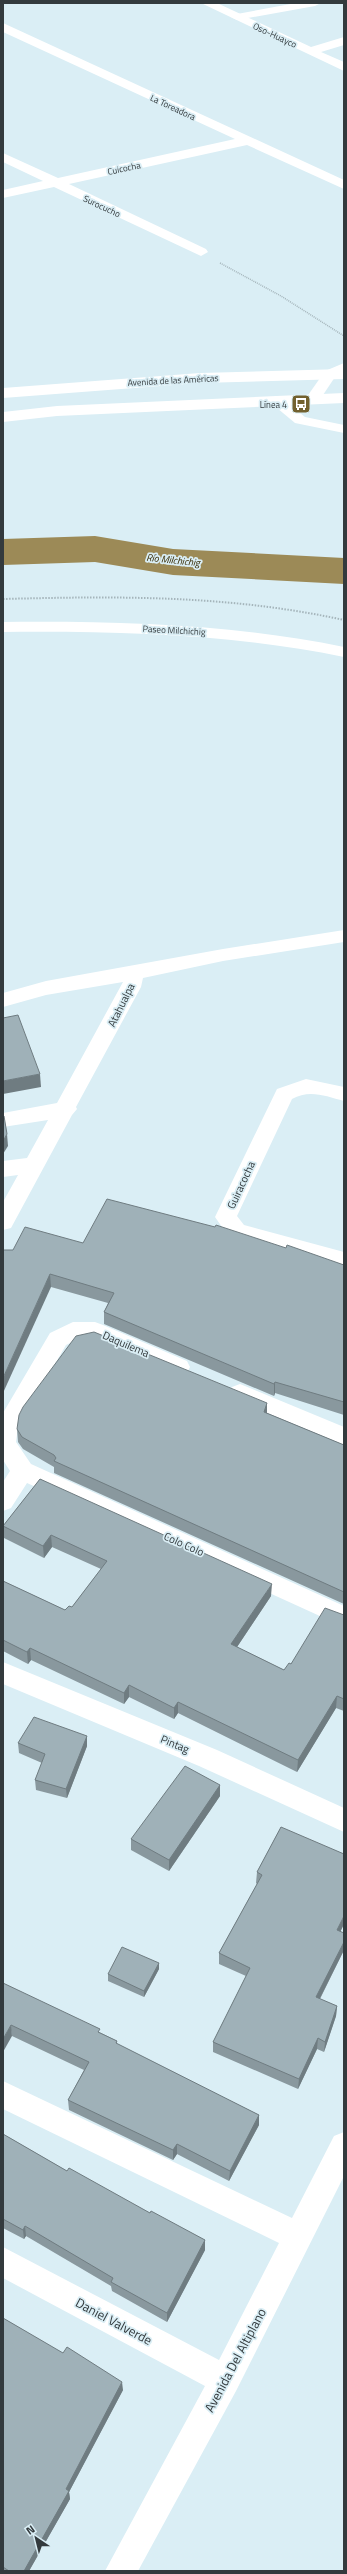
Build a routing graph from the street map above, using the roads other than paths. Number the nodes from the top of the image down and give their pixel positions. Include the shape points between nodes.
1 (207, 3) edge
2 (315, 3) edge
3 (237, 18) junction
4 (5, 30) edge
5 (344, 41) edge
6 (310, 51) junction
7 (344, 68) edge
8 (246, 141) junction
9 (3, 157) edge
10 (340, 181) edge
11 (54, 183) junction
12 (3, 194) edge
13 (201, 252) road end
14 (344, 367) edge
15 (337, 374) edge
16 (3, 393) edge
17 (314, 398) junction
18 (344, 398) edge
19 (276, 400) junction
20 (3, 417) edge
21 (344, 429) edge
22 (3, 627) edge
23 (344, 652) edge
24 (344, 936) edge
25 (135, 973) junction
26 (3, 1000) edge
27 (344, 1094) edge
28 (67, 1109) junction
29 (3, 1120) edge
30 (35, 1166) junction
31 (3, 1169) edge
32 (3, 1222) edge
33 (344, 1260) edge
34 (197, 1375) edge
35 (219, 1384) edge
36 (344, 1437) edge
37 (23, 1471) junction
38 (3, 1501) edge
39 (344, 1617) edge
40 (3, 1673) edge
41 (344, 1820) edge
42 (3, 2095) edge
43 (342, 2155) edge
44 (299, 2237) junction
45 (3, 2262) edge
46 (225, 2380) junction
47 (121, 2571) edge

1 - 3 street, Oso-Huayco
2 - 3 lane
3 - 6 street, Oso-Huayco
4 - 8 street, La Toreadora
5 - 6 street
6 - 7 street, Oso-Huayco
8 - 10 street, La Toreadora
8 - 11 street, Cuicocha
9 - 11 street, Surocucho
11 - 12 street, Cuicocha
11 - 13 street, Surocucho
14 - 15 street
15 - 16 street, Avenida de las Américas via 200,378
15 - 17 street
17 - 18 street
17 - 19 street
19 - 20 street via 57,411
19 - 21 lane via 300,420
22 - 23 street, Paseo Milchichig via 173,628 253,636
24 - 25 street, Atahualpa via 223,955
25 - 26 street via 46,988
25 - 28 street, Atahualpa via 131,987
27 - 33 street, Guiracocha via 315,1086 296,1086 284,1094 226,1217 237,1231
28 - 29 street
28 - 30 street, Atahualpa
30 - 31 street
30 - 32 street, Atahualpa
34 - 37 street, Daquilema via 95,1331 73,1331 58,1339 7,1426 4,1443
35 - 36 street
37 - 38 street
37 - 39 street, Colo Colo
40 - 41 street, Pintag via 208,1758
42 - 44 street
43 - 44 street, Avenida Del Altiplano
44 - 46 street, Avenida Del Altiplano
45 - 46 street, Daniel Valverde
46 - 47 street, Avenida Del Altiplano

